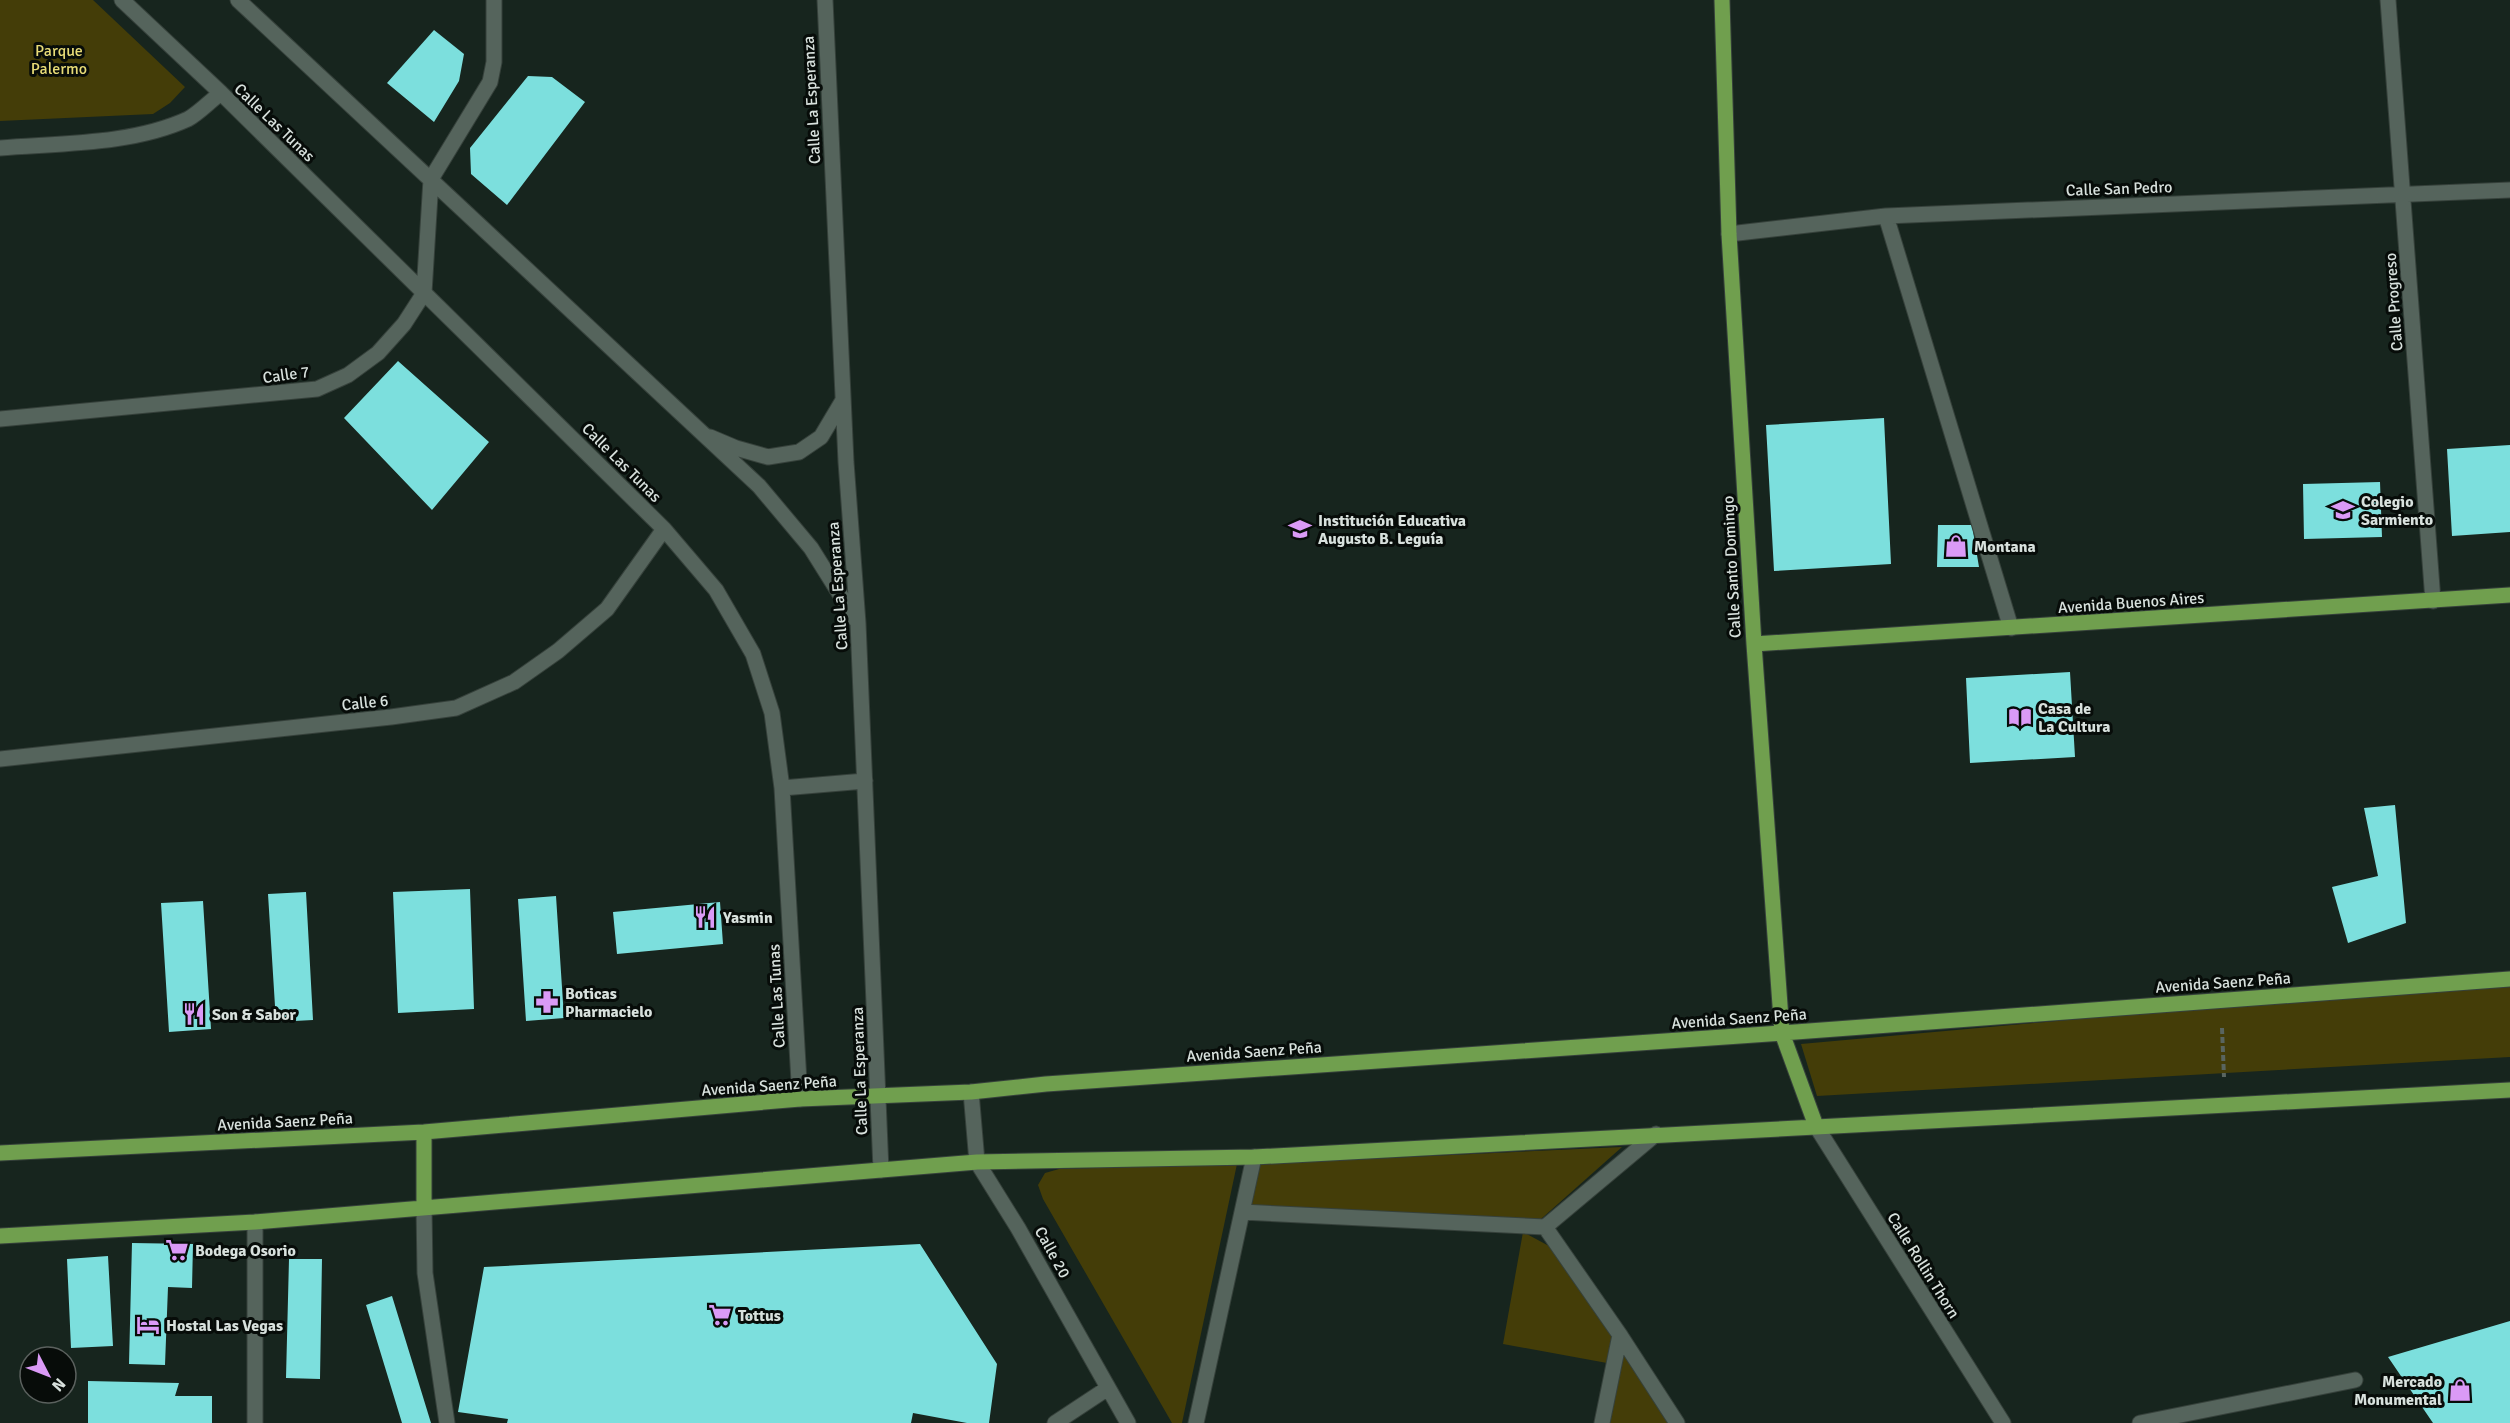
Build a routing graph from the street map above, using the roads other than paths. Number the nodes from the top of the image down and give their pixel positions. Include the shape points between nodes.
1 (122, 0) edge
2 (238, 0) edge
3 (494, 0) edge
4 (825, 0) edge
5 (1722, 0) edge
6 (2388, 0) edge
7 (221, 93) junction
8 (0, 148) edge
9 (431, 180) junction
10 (2510, 190) edge
11 (2403, 194) junction
12 (1886, 216) junction
13 (1730, 234) junction
14 (424, 292) junction
15 (843, 400) junction
16 (0, 419) edge
17 (696, 430) junction
18 (664, 529) junction
19 (2510, 595) edge
20 (2433, 601) junction
21 (858, 623) junction
22 (2011, 628) junction
23 (1754, 644) junction
24 (0, 759) edge
25 (865, 781) junction
26 (782, 788) junction
27 (2510, 979) edge
28 (1782, 1033) junction
29 (2510, 1090) edge
30 (971, 1092) junction
31 (877, 1096) junction
32 (800, 1100) junction
33 (1816, 1126) junction
34 (424, 1132) junction
35 (1656, 1134) junction
36 (0, 1153) edge
37 (1254, 1156) junction
38 (978, 1162) junction
39 (881, 1170) junction
40 (424, 1207) junction
41 (1242, 1212) junction
42 (255, 1222) junction
43 (1545, 1227) junction
44 (0, 1236) edge
45 (1620, 1335) junction
46 (2355, 1380) dead end
47 (1108, 1388) junction
48 (255, 1423) edge
49 (447, 1423) edge
50 (1055, 1423) edge
51 (1128, 1423) edge
52 (1196, 1423) edge
53 (1602, 1423) edge
54 (1677, 1423) edge
55 (2003, 1423) edge
56 (2140, 1423) edge

1 - 7 street, Calle Las Tunas
2 - 9 street
3 - 9 street via 494,62 490,82
4 - 15 street, Calle La Esperanza
5 - 13 main road, Calle Santo Domingo
6 - 11 street, Calle Progreso
7 - 8 street via 190,118 162,128 116,138
7 - 14 street, Calle Las Tunas
9 - 14 street, Calle 7
9 - 17 street
10 - 11 street, Calle San Pedro
11 - 12 street, Calle San Pedro
11 - 20 street, Calle Progreso
12 - 13 street, Calle San Pedro
12 - 22 street
13 - 23 main road, Calle Santo Domingo
14 - 16 street, Calle 7 via 404,324 378,353 348,375 316,389
14 - 18 street, Calle Las Tunas
15 - 17 street via 821,437 799,452 768,457
15 - 21 street, Calle La Esperanza
17 - 21 street via 759,486 811,548
18 - 24 street, Calle 6 via 607,609 514,682 456,708
18 - 26 street, Calle Las Tunas via 716,590 753,654 772,713
19 - 20 main road, Avenida Buenos Aires
20 - 22 main road, Avenida Buenos Aires
21 - 25 street, Calle La Esperanza
22 - 23 main road, Avenida Buenos Aires
23 - 28 main road, Calle Santo Domingo
25 - 26 street
25 - 31 street, Calle La Esperanza
26 - 32 street, Calle Las Tunas
27 - 28 main road, Avenida Saenz Peña
28 - 30 main road, Avenida Saenz Peña
28 - 33 main road, Calle Santo Domingo
29 - 33 main road
30 - 31 main road, Avenida Saenz Peña
30 - 38 street, Calle 20
31 - 32 main road, Avenida Saenz Peña
31 - 39 street, Calle La Esperanza
32 - 34 main road, Avenida Saenz Peña
33 - 35 main road
33 - 55 street, Calle Rollin Thorn
34 - 36 main road, Avenida Saenz Peña
34 - 40 main road
35 - 37 main road
35 - 43 street
37 - 38 main road
37 - 41 street
38 - 39 main road
38 - 47 street, Calle 20
39 - 40 main road
40 - 42 main road
40 - 49 street via 425,1274
41 - 43 street
41 - 52 street
42 - 44 main road
42 - 48 street
43 - 45 street
45 - 53 street
45 - 54 street
46 - 56 street
47 - 50 street
47 - 51 street, Calle 20

